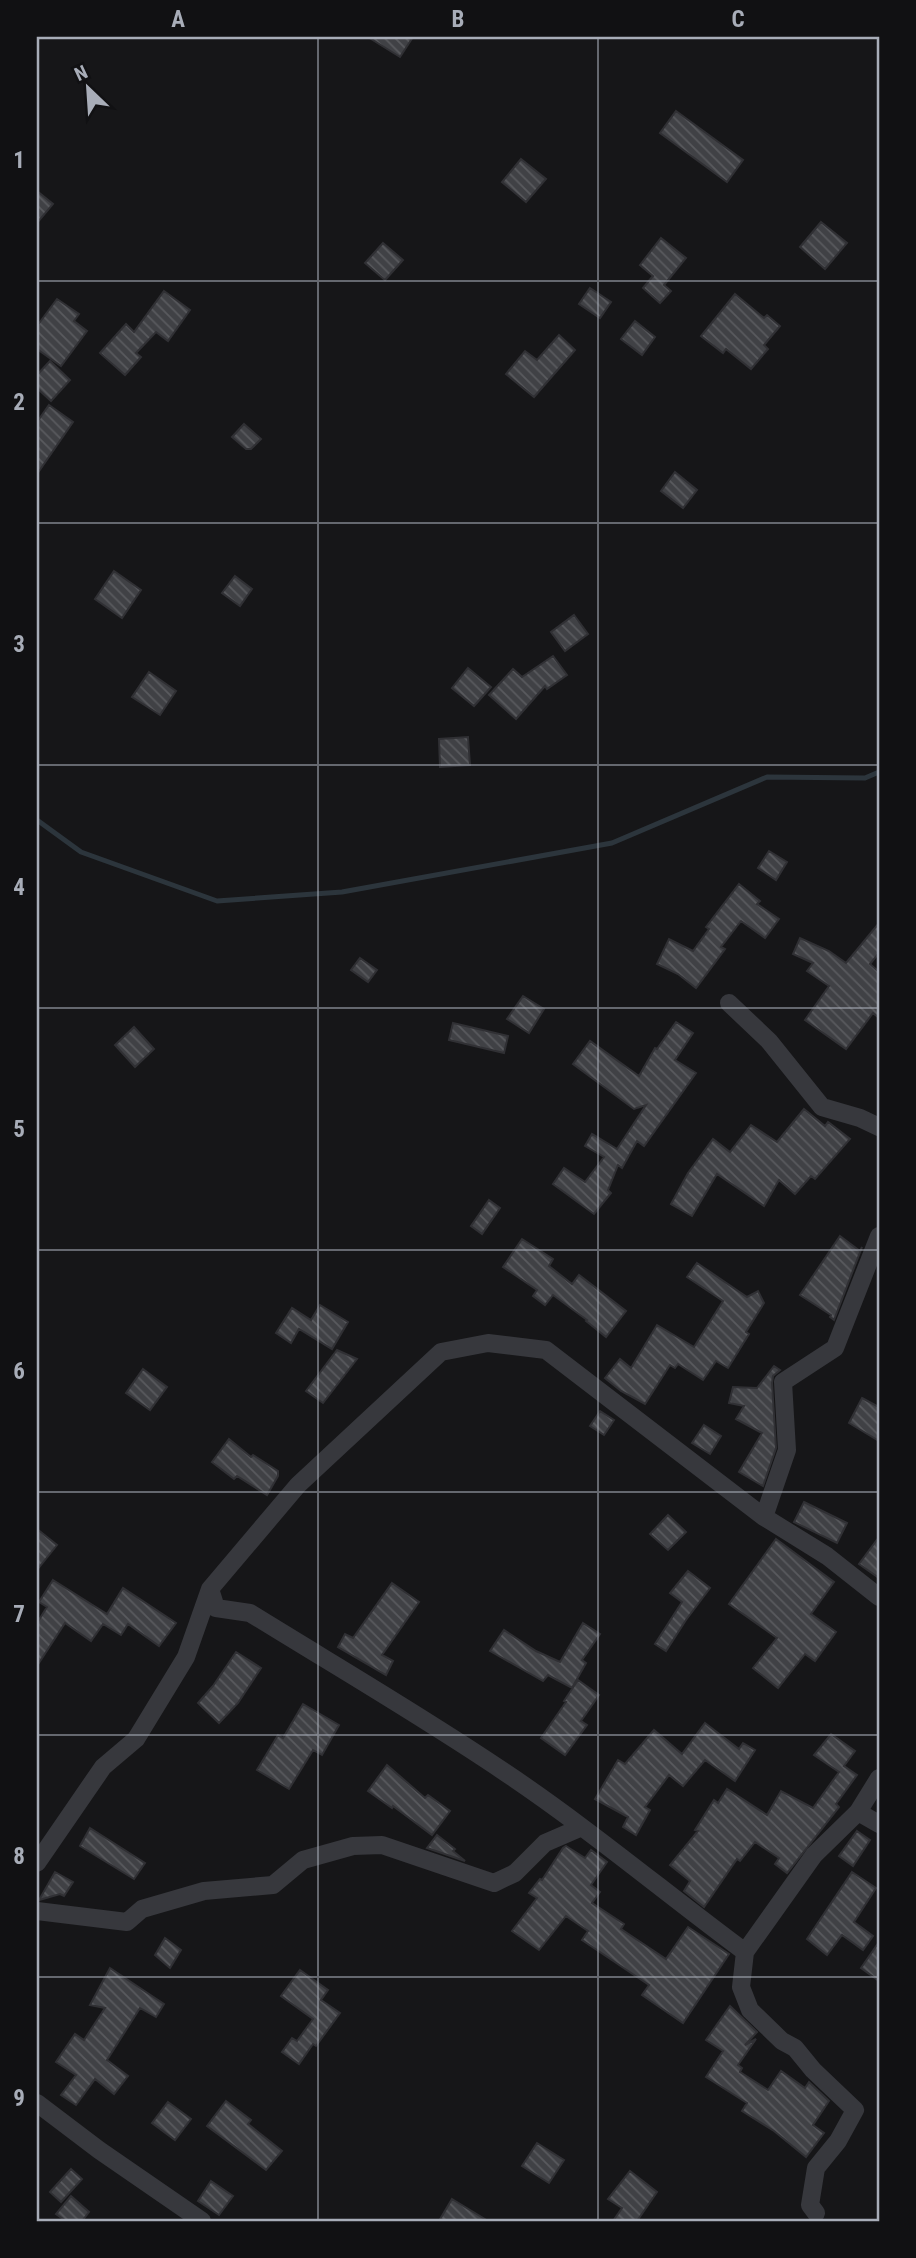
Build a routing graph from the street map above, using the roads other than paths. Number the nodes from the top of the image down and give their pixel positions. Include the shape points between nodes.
1 (729, 1003) dead end
2 (879, 1127) edge
3 (879, 1236) edge
4 (764, 1517) junction
5 (209, 1589) junction
6 (879, 1597) edge
7 (879, 1778) edge
8 (858, 1812) junction
9 (879, 1824) edge
10 (582, 1827) junction
11 (37, 1863) edge
12 (37, 1912) edge
13 (746, 1952) junction
14 (37, 2103) edge
15 (816, 2213) dead end
16 (202, 2221) edge

1 - 2 street via 769,1041 822,1107
3 - 4 street via 835,1348 783,1382 787,1450
4 - 5 street via 546,1350 488,1343 441,1352 298,1485
4 - 6 street via 827,1556
5 - 10 street via 216,1608 250,1613 502,1770
5 - 11 street via 186,1657 136,1740 103,1767
7 - 8 street
8 - 9 street
8 - 13 street via 814,1855
10 - 12 street via 545,1843 515,1872 494,1883 382,1845 353,1846 303,1860 273,1885 204,1891 142,1909 127,1922
10 - 13 street
13 - 15 street via 741,1987 750,2010 795,2048 855,2110 816,2168 810,2205
14 - 16 street

